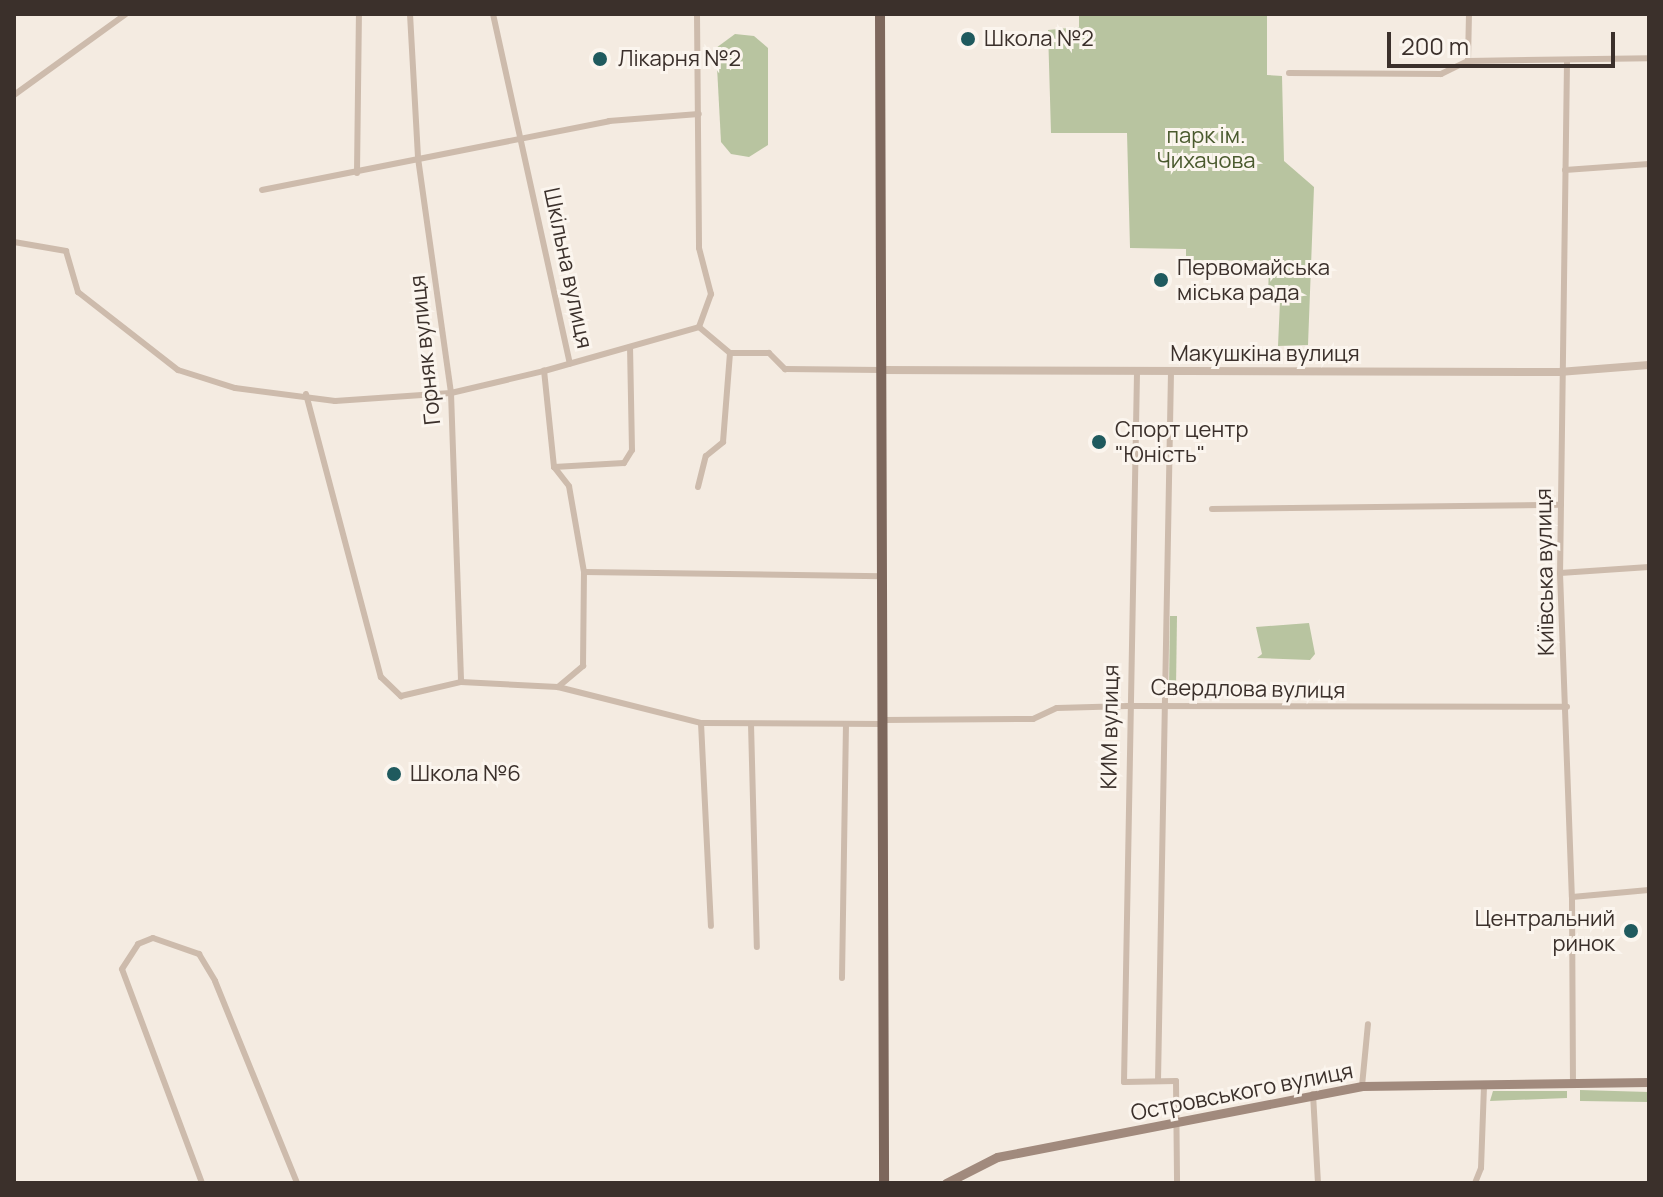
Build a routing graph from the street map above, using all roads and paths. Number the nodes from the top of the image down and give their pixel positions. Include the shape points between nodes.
1 (126, 14) edge
2 (359, 14) edge
3 (410, 14) edge
4 (493, 14) edge
5 (697, 14) edge
6 (880, 14) edge
7 (1469, 14) edge
8 (1649, 58) edge
9 (1468, 61) junction
10 (1567, 62) junction
11 (1289, 73) dead end
12 (14, 95) edge
13 (699, 114) junction
14 (521, 138) junction
15 (418, 158) junction
16 (1649, 164) edge
17 (1565, 170) junction
18 (357, 173) junction
19 (262, 190) dead end
20 (14, 242) edge
21 (699, 327) junction
22 (630, 347) junction
23 (730, 353) junction
24 (570, 364) junction
25 (1649, 365) edge
26 (881, 370) junction
27 (544, 371) junction
28 (1171, 372) junction
29 (1559, 372) junction
30 (1137, 373) junction
31 (451, 393) junction
32 (306, 394) junction
33 (554, 467) junction
34 (698, 487) dead end
35 (1561, 505) junction
36 (1212, 509) dead end
37 (1649, 567) edge
38 (584, 572) junction
39 (1560, 573) junction
40 (882, 576) junction
41 (461, 682) junction
42 (558, 687) junction
43 (1163, 705) junction
44 (1128, 706) junction
45 (1567, 707) junction
46 (883, 722) junction
47 (701, 723) junction
48 (751, 724) junction
49 (846, 724) junction
50 (1649, 890) edge
51 (1572, 897) junction
52 (711, 926) dead end
53 (757, 947) dead end
54 (842, 978) dead end
55 (1368, 1024) dead end
56 (1158, 1081) junction
57 (1573, 1082) junction
58 (1649, 1082) edge
59 (1484, 1085) junction
60 (1362, 1086) junction
61 (1313, 1094) junction
62 (1176, 1123) junction
63 (202, 1183) edge
64 (297, 1183) edge
65 (884, 1183) edge
66 (946, 1183) edge
67 (1177, 1183) edge
68 (1318, 1183) edge
69 (1475, 1183) edge

1 - 12 street
2 - 18 street
3 - 15 street, Горняк вулиця
4 - 14 street, Шкільна вулиця
5 - 13 street
6 - 26 main road
7 - 9 street
8 - 10 street
9 - 10 street
9 - 11 street via 1441,74
10 - 17 street, Київська вулиця
13 - 14 street via 609,121
13 - 21 street via 699,248 711,294
14 - 15 street
14 - 24 street, Шкільна вулиця
15 - 18 street
15 - 31 street, Горняк вулиця
16 - 17 street
17 - 29 street, Київська вулиця
18 - 19 street
20 - 32 street, Шкільна вулиця via 66,251 78,292 178,370 235,388
21 - 22 street
21 - 23 street
22 - 24 street
22 - 33 street via 632,450 624,463
23 - 26 street via 769,353 785,369
23 - 34 street via 723,442 706,456
24 - 27 street, Шкільна вулиця
25 - 29 street, Макушкіна вулиця
26 - 30 street, Макушкіна вулиця
26 - 40 main road
27 - 31 street, Шкільна вулиця
27 - 33 street
28 - 29 street, Макушкіна вулиця
28 - 30 street, Макушкіна вулиця
28 - 43 street
29 - 35 street, Київська вулиця
30 - 44 street, КИМ вулиця
31 - 32 street, Шкільна вулиця via 335,401
31 - 41 street, Горняк вулиця
32 - 41 street, Свердлова вулиця via 381,677 401,696
33 - 38 street via 569,486
35 - 36 street
35 - 39 street, Київська вулиця
37 - 39 street
38 - 40 street
38 - 42 street via 583,666
39 - 45 street, Київська вулиця
40 - 46 main road
41 - 42 street, Свердлова вулиця
42 - 47 street, Свердлова вулиця
43 - 44 street, Свердлова вулиця
43 - 45 street, Свердлова вулиця
43 - 56 street
44 - 46 street, Свердлова вулиця via 1057,708 1033,719
44 - 56 street, КИМ вулиця via 1124,1082
45 - 51 street, Київська вулиця
46 - 49 street, Свердлова вулиця
46 - 65 main road
47 - 48 street, Свердлова вулиця
47 - 52 street
48 - 49 street, Свердлова вулиця
48 - 53 street
49 - 54 street
50 - 51 street
51 - 57 street, Київська вулиця
55 - 60 street
56 - 62 street via 1176,1081
57 - 58 main road, Островського вулиця
57 - 59 main road, Островського вулиця
59 - 60 main road, Островського вулиця
59 - 69 street via 1481,1168
60 - 61 main road, Островського вулиця
61 - 62 main road, Островського вулиця
61 - 68 street
62 - 66 main road, Островського вулиця via 997,1157
62 - 67 street
63 - 64 street via 122,969 138,944 153,938 199,954 210,972

